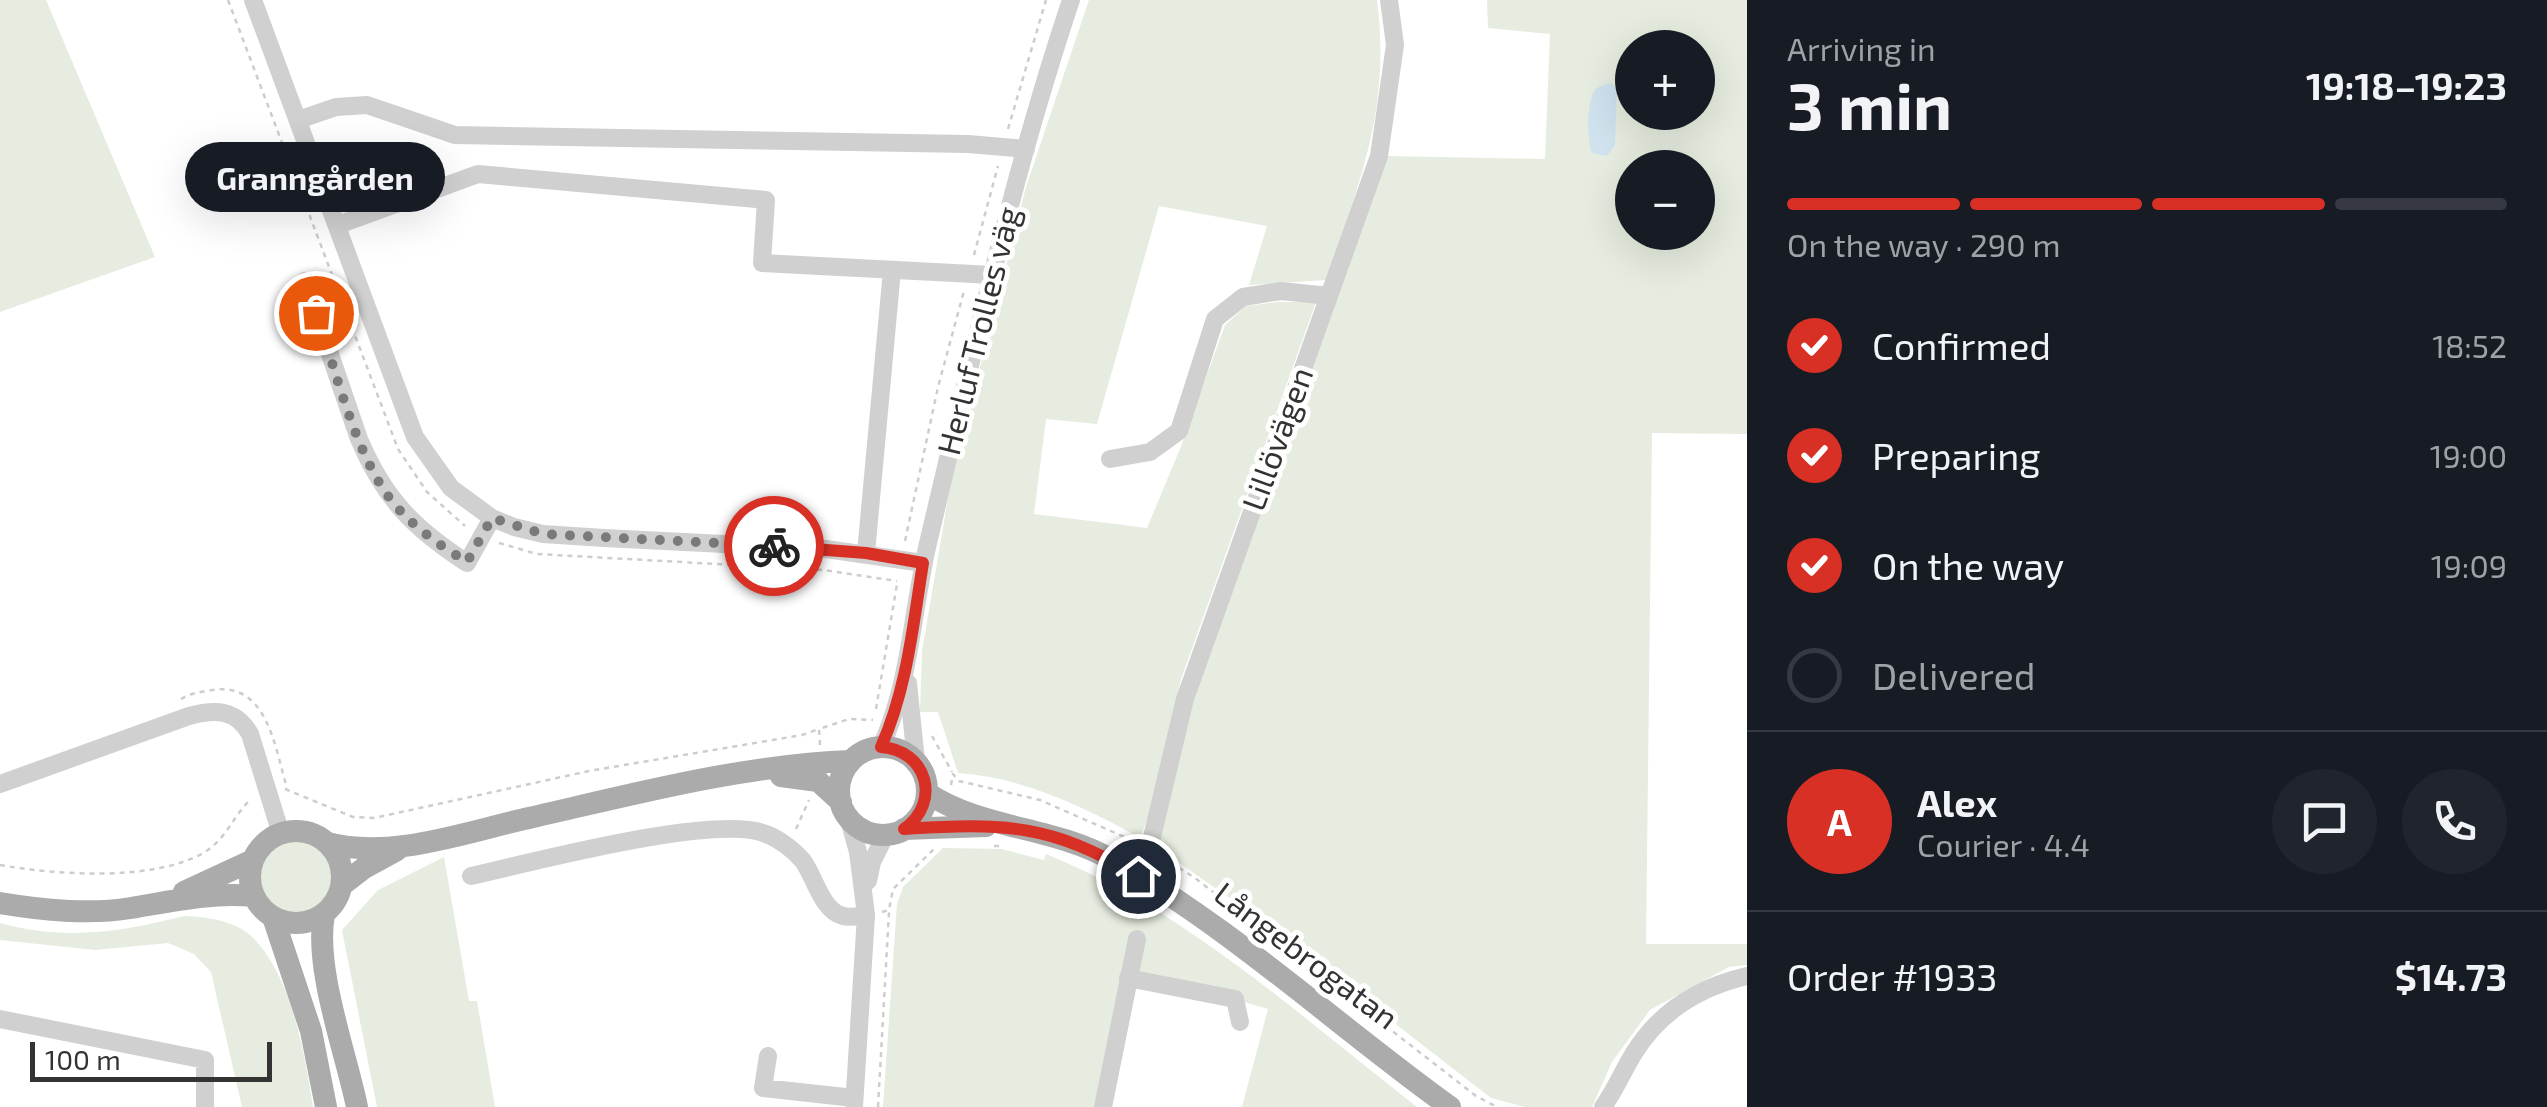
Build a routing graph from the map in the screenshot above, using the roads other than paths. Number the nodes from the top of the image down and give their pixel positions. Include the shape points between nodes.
1 (253, 0) edge
2 (1071, 0) edge
3 (1389, 0) edge
4 (298, 120) junction
5 (1026, 148) junction
6 (338, 225) junction
7 (892, 270) junction
8 (992, 274) junction
9 (305, 281) dead end
10 (1329, 296) junction
11 (1110, 459) dead end
12 (492, 518) junction
13 (866, 553) junction
14 (923, 563) junction
15 (906, 668) junction
16 (881, 747) junction
17 (852, 761) junction
18 (916, 761) junction
19 (732, 775) junction
20 (0, 784) edge
21 (927, 793) junction
22 (844, 809) junction
23 (1005, 825) junction
24 (895, 832) junction
25 (281, 834) junction
26 (327, 842) junction
27 (414, 844) junction
28 (253, 860) junction
29 (470, 876) dead end
30 (1138, 876) junction
31 (342, 885) junction
32 (254, 896) junction
33 (162, 900) junction
34 (0, 903) edge
35 (866, 906) junction
36 (324, 915) junction
37 (273, 918) junction
38 (1137, 939) dead end
39 (1747, 976) edge
40 (1128, 978) junction
41 (0, 1019) edge
42 (1240, 1022) dead end
43 (768, 1056) dead end
44 (854, 1102) edge
45 (1605, 1105) edge
46 (204, 1107) edge
47 (326, 1107) edge
48 (357, 1107) edge
49 (1103, 1107) edge
50 (1450, 1107) edge

1 - 4 street
2 - 5 street, Herluf Trolles väg
3 - 10 street, Lillövägen via 1396,45 1379,156
4 - 5 street via 367,105 455,135
4 - 6 street
5 - 8 street, Herluf Trolles väg
6 - 7 street via 478,174 766,200 762,262
6 - 12 street via 416,437 451,488
7 - 8 street
7 - 13 street
8 - 14 street, Herluf Trolles väg
9 - 12 street via 360,439 394,503 467,562
10 - 11 street via 1280,291 1243,297 1215,319 1179,431 1150,452
10 - 30 street, Lillövägen via 1185,699
12 - 13 street via 543,534
13 - 14 street
14 - 15 street, Herluf Trolles väg
15 - 16 street, Herluf Trolles väg
15 - 18 street, Herluf Trolles väg
16 - 17 main road
16 - 18 main road
17 - 19 main road
17 - 22 main road via 841,780
18 - 21 main road
19 - 22 main road via 807,779 831,790
19 - 27 main road
20 - 25 street via 206,711 225,712 242,720
21 - 23 main road, Långebrogatan
21 - 24 main road via 920,814
22 - 24 main road via 864,830
22 - 35 street
23 - 24 main road, Långebrogatan
23 - 30 main road, Långebrogatan via 1076,843
24 - 35 street via 872,862
25 - 26 main road via 307,832
25 - 28 main road
26 - 27 main road via 358,849
26 - 31 main road via 340,862
27 - 31 main road
28 - 32 main road
28 - 33 main road
29 - 35 street via 735,828 789,848 836,912 844,916
30 - 50 main road, Långebrogatan
31 - 36 main road
32 - 33 main road
32 - 37 main road
33 - 34 main road via 86,911
35 - 44 street
36 - 37 main road via 298,924
36 - 48 main road via 325,968
37 - 47 main road via 311,1031
38 - 40 street
39 - 45 street via 1707,989 1662,1018
40 - 42 street via 1236,1000
40 - 49 street
41 - 46 street via 205,1060
43 - 44 street via 762,1088

